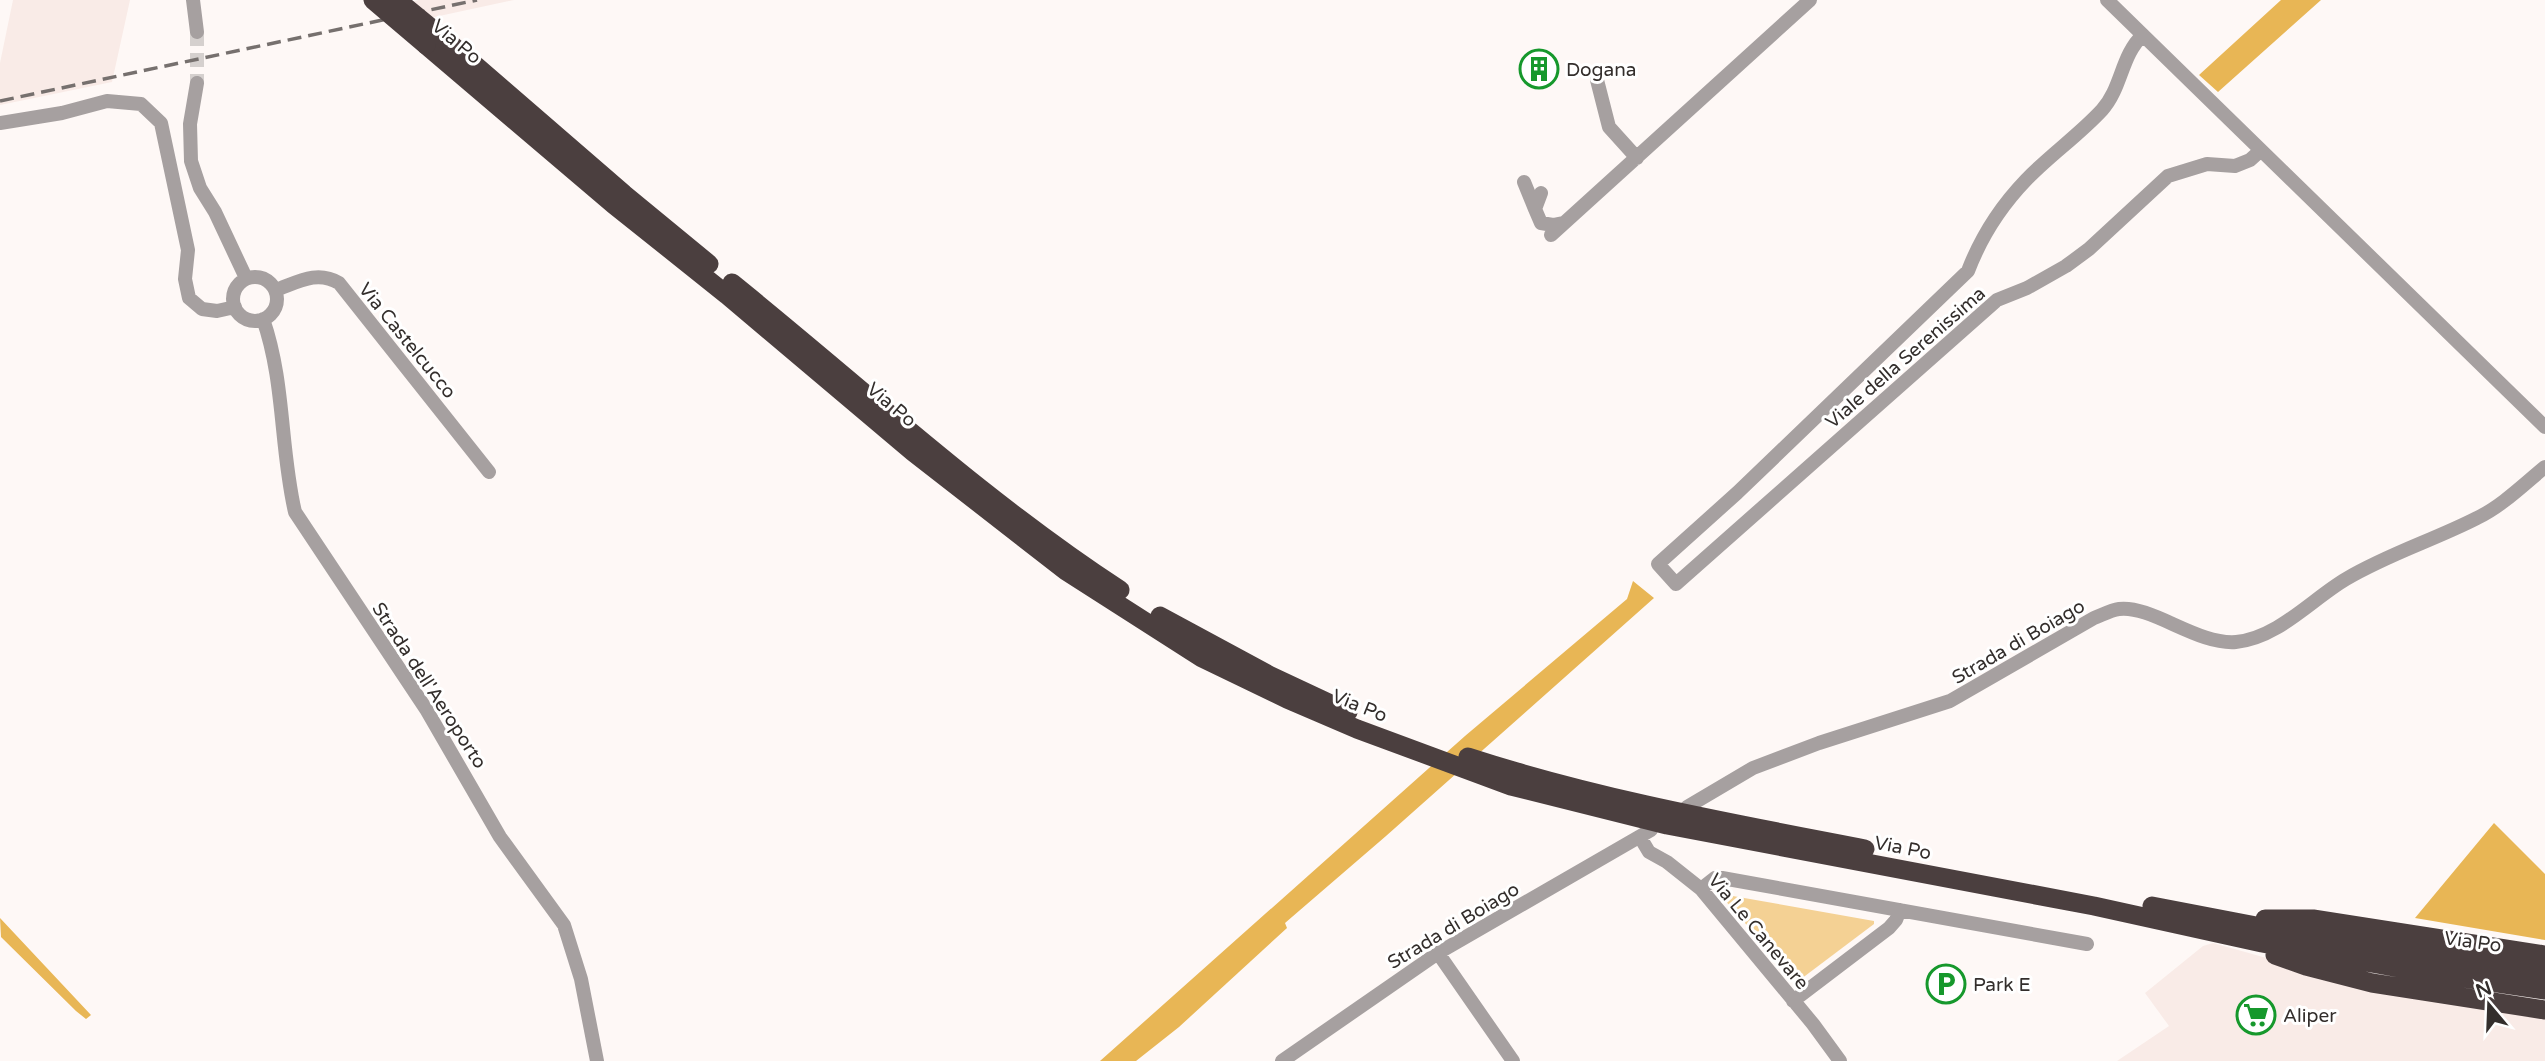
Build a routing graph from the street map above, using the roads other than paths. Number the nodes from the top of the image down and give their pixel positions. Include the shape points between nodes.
1 (193, 0) edge
2 (373, 0) edge
3 (397, 0) edge
4 (1810, 0) edge
5 (2107, 0) edge
6 (197, 32) tunnel mouth
7 (2143, 35) junction
8 (436, 43) junction
9 (1597, 80) dead end
10 (197, 83) tunnel mouth
11 (0, 123) edge
12 (2260, 151) junction
13 (1637, 158) junction
14 (1524, 182) dead end
15 (1541, 193) dead end
16 (1535, 209) junction
17 (1564, 223) junction
18 (1551, 235) dead end
19 (246, 278) junction
20 (276, 290) junction
21 (235, 307) junction
22 (263, 318) junction
23 (2545, 427) edge
24 (2545, 467) edge
25 (489, 472) dead end
26 (1687, 807) dead end
27 (1646, 834) joint
28 (1700, 889) junction
29 (1899, 910) junction
30 (2216, 926) junction
31 (2087, 944) dead end
32 (1438, 953) junction
33 (2545, 955) edge
34 (2545, 974) edge
35 (2545, 990) edge
36 (1793, 1001) junction
37 (2545, 1010) edge
38 (597, 1061) edge
39 (1282, 1061) edge
40 (1513, 1061) edge
41 (1840, 1061) edge

1 - 6 street
2 - 8 highway, Via Po, bridge
3 - 8 highway, Via Po, bridge
4 - 13 street
5 - 7 street
7 - 12 street
7 - 12 street, Viale della Serenissima via 2132,45 2115,91 2103,109 2025,180 1979,243 1968,271 1663,569 1676,584 1997,300 2066,266 2168,176 2207,164 2235,166
8 - 30 highway, Via Po via 1081,565 1174,625 1269,675 1361,718 1539,780
9 - 13 street via 1609,127
10 - 19 street via 190,124 191,162
11 - 21 street via 107,101 141,104 160,123 188,250 185,279 190,298 202,309
12 - 23 street
13 - 17 street
14 - 16 street
15 - 16 street
16 - 17 street via 1541,223
17 - 18 street
19 - 20 street via 264,279
19 - 21 street via 234,293
20 - 22 street via 274,309
20 - 25 street, Via Castelcucco via 327,276 339,284
21 - 22 street via 250,320
22 - 38 street, Strada dell'Aeroporto via 278,371 287,478 295,512 426,709 500,836 564,925 581,979
24 - 26 street, Strada di Boiago via 2479,518 2384,559 2275,629 2250,639 2218,640 2139,611 2119,609 2094,618 1950,701 1760,765
27 - 28 street, Via Le Canevare via 1649,852
27 - 32 street, Strada di Boiago
28 - 29 street via 1722,878
28 - 36 street, Via Le Canevare
29 - 31 street
29 - 36 street via 1889,928
30 - 33 highway via 2313,919
30 - 34 highway, Via Po
30 - 35 highway, Via Po via 2410,970
30 - 37 highway via 2306,966 2372,983
32 - 39 street, Strada di Boiago
32 - 40 street
36 - 41 street, Via Le Canevare

